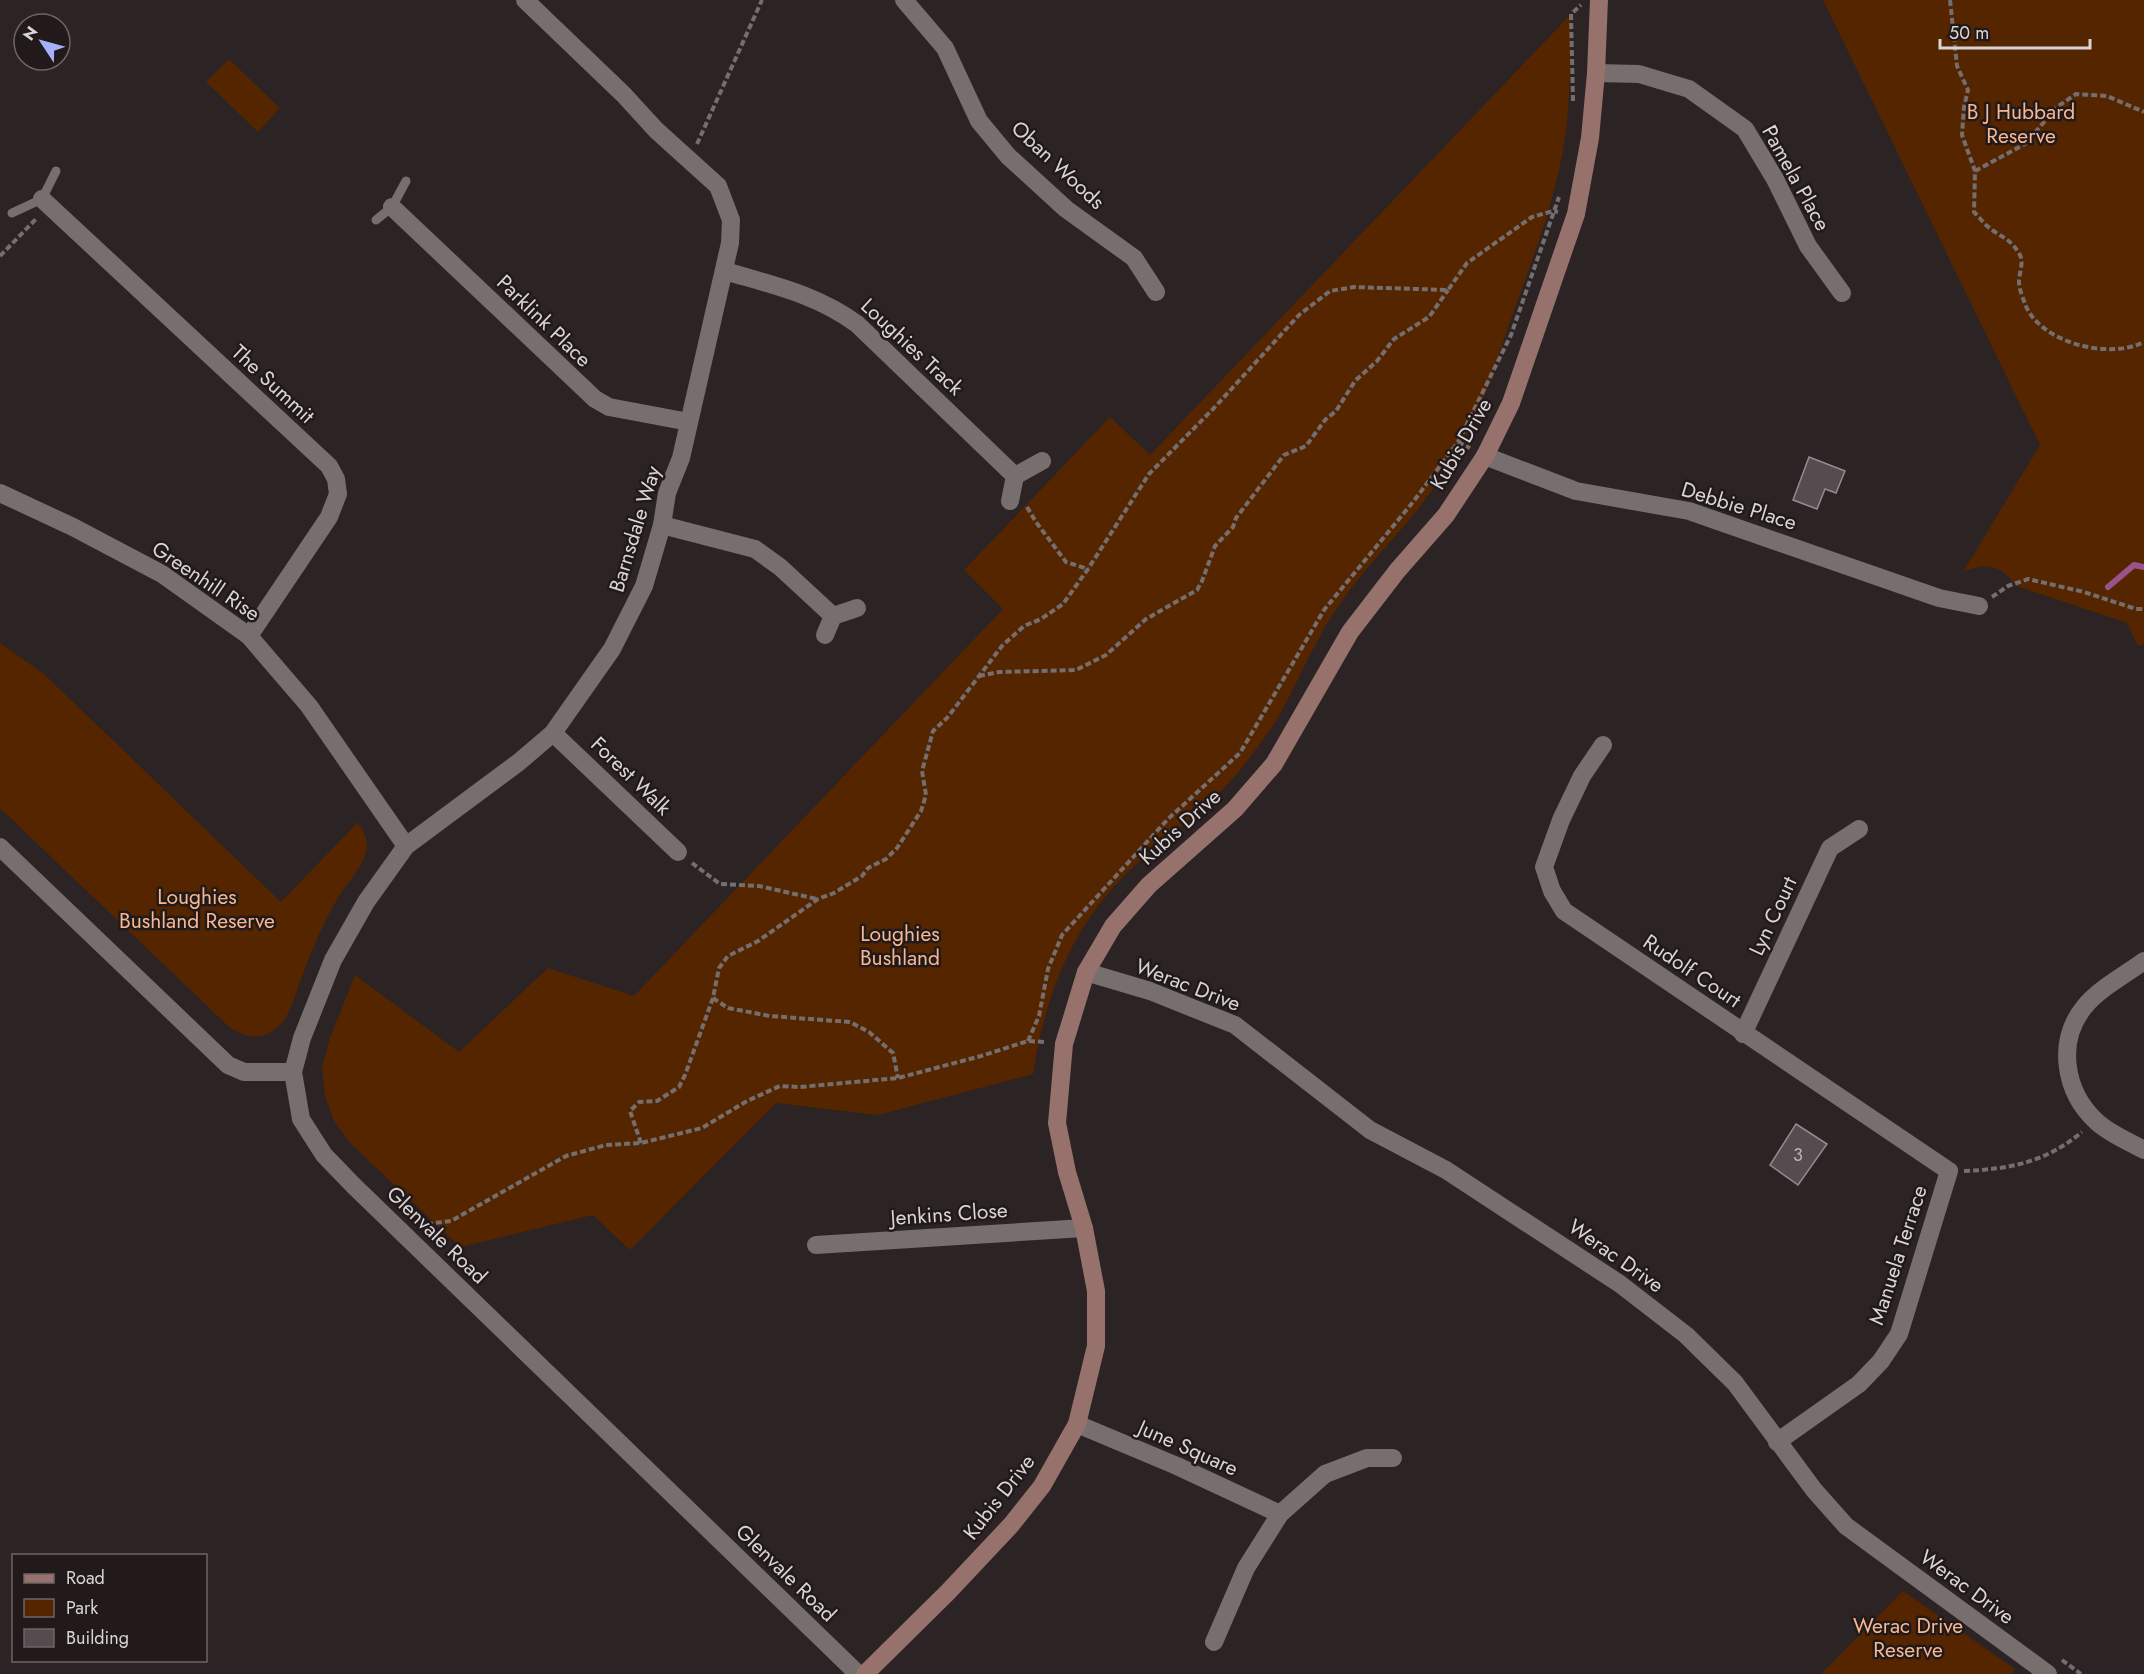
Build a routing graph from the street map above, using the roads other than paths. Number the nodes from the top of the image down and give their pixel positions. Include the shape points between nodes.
1 (525, 0) edge
2 (904, 0) edge
3 (1599, 0) edge
4 (1596, 74) junction
5 (56, 171) dead end
6 (406, 181) dead end
7 (46, 202) junction
8 (392, 207) junction
9 (12, 213) dead end
10 (376, 220) dead end
11 (725, 271) junction
12 (1156, 292) dead end
13 (1842, 293) dead end
14 (689, 422) junction
15 (1485, 456) junction
16 (1042, 461) dead end
17 (1015, 476) junction
18 (0, 493) edge
19 (1010, 501) dead end
20 (662, 525) junction
21 (1979, 606) road end
22 (857, 608) dead end
23 (833, 616) junction
24 (825, 635) dead end
25 (249, 636) junction
26 (553, 733) junction
27 (1603, 745) dead end
28 (1859, 829) dead end
29 (406, 846) junction
30 (0, 847) edge
31 (682, 856) road end
32 (2144, 961) edge
33 (1086, 972) junction
34 (1743, 1034) junction
35 (293, 1072) junction
36 (2144, 1150) edge
37 (1949, 1171) joint
38 (1084, 1228) junction
39 (816, 1245) dead end
40 (1077, 1424) junction
41 (1777, 1442) junction
42 (1394, 1458) dead end
43 (1280, 1514) junction
44 (1214, 1642) dead end
45 (858, 1674) edge
46 (865, 1674) edge
47 (2048, 1674) edge

1 - 11 street, Barnsdale Way via 718,186 731,220
2 - 12 street, Oban Woods via 945,48 980,121 1008,156 1066,209 1134,258
3 - 4 street, Kubis Drive
4 - 13 street, Pamela Place via 1639,74 1689,89 1744,129 1775,179 1808,246
4 - 15 street, Kubis Drive via 1590,138 1576,214 1511,403
5 - 7 lane
6 - 8 lane
7 - 9 lane
7 - 25 street, The Summit via 329,466 336,479 338,494 329,516
8 - 10 lane
8 - 14 street, Parklink Place via 595,399 609,407
11 - 14 street, Barnsdale Way
11 - 17 street, Loughies Track via 814,298 837,309
14 - 20 street, Barnsdale Way
15 - 21 street, Debbie Place via 1576,491 1689,511 1939,598
15 - 33 street, Kubis Drive via 1446,515 1350,632 1274,764 1235,809 1149,885 1113,926
16 - 17 street
17 - 19 street
18 - 25 street, Greenhill Rise via 162,574
20 - 23 street via 755,549
20 - 26 street, Barnsdale Way via 644,586 612,649
22 - 23 street
23 - 24 street
25 - 29 street, Greenhill Rise via 309,706
26 - 29 street, Barnsdale Way
26 - 31 street, Forest Walk
27 - 34 street, Rudolf Court via 1582,776 1544,867 1552,891 1564,911
28 - 34 street, Lyn Court via 1830,848
29 - 35 street, Barnsdale Way via 333,960
30 - 35 street via 228,1065 244,1072
32 - 36 street via 2086,1004 2073,1023 2067,1046 2067,1065 2079,1103 2106,1130
33 - 38 street, Kubis Drive via 1064,1044 1057,1123 1066,1172
33 - 41 street, Werac Drive via 1150,991 1235,1025 1370,1130 1446,1170 1620,1284 1718,1365
34 - 37 street, Rudolf Court
35 - 45 street, Glenvale Road via 301,1119 324,1155
37 - 41 street, Manuela Terrace via 1899,1334 1859,1384
38 - 39 street, Jenkins Close
38 - 40 street, Kubis Drive via 1096,1291 1096,1346
40 - 43 street, June Square
40 - 46 street, Kubis Drive via 1042,1486 1011,1525
41 - 47 street, Werac Drive via 1846,1526
42 - 43 street via 1367,1458 1325,1474
43 - 44 street via 1246,1568

